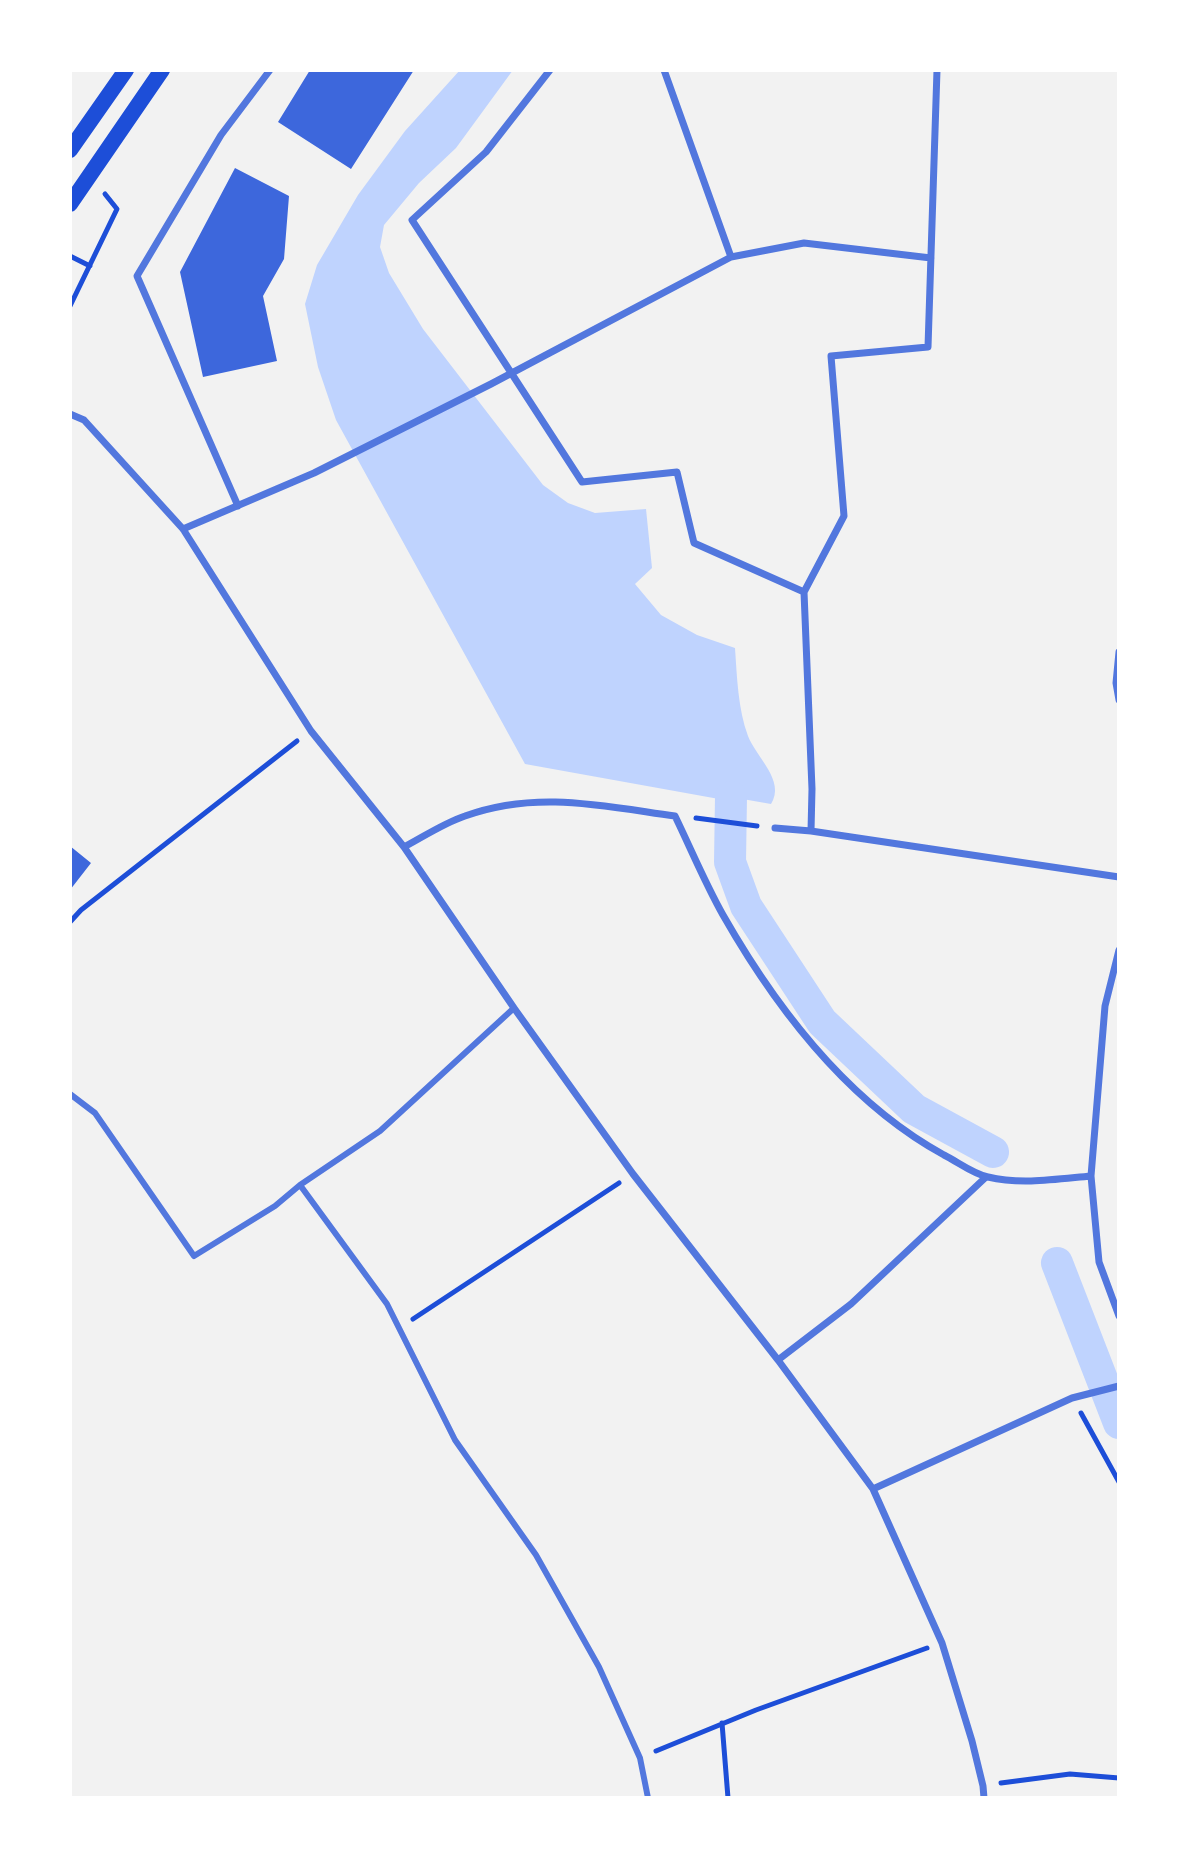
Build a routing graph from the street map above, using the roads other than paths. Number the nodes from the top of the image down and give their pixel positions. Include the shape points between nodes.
1 (126, 70) edge
2 (162, 70) edge
3 (270, 70) edge
4 (550, 70) edge
5 (664, 70) edge
6 (937, 70) edge
7 (70, 150) edge
8 (70, 204) edge
9 (731, 257) junction
10 (931, 258) junction
11 (510, 373) junction
12 (70, 414) edge
13 (238, 506) junction
14 (183, 529) junction
15 (804, 592) junction
16 (1119, 652) edge
17 (1119, 700) edge
18 (775, 828) road end
19 (811, 831) junction
20 (404, 847) junction
21 (1119, 877) edge
22 (1119, 950) edge
23 (514, 1008) junction
24 (70, 1094) edge
25 (1091, 1176) junction
26 (986, 1177) junction
27 (300, 1185) junction
28 (1119, 1316) edge
29 (778, 1360) junction
30 (1119, 1386) edge
31 (873, 1489) junction
32 (648, 1798) edge
33 (984, 1798) edge

1 - 7 main road
2 - 8 main road
3 - 13 street via 221,135 137,276
4 - 11 street via 486,152 412,220
5 - 9 street
6 - 10 street
9 - 10 street via 804,243
9 - 11 street
10 - 15 street via 928,347 831,356 844,516
11 - 13 street
11 - 15 street via 582,482 677,472 694,543
12 - 14 street via 84,420
13 - 14 street
14 - 20 street via 311,731
15 - 19 street
16 - 17 street
18 - 19 street
19 - 21 street
20 - 23 street
20 - 26 street via 464,816 516,802 560,800 675,816 730,926 807,1037 849,1084 916,1139
22 - 25 street via 1105,1006
23 - 27 lane via 380,1131
23 - 29 street via 633,1174
24 - 27 lane via 95,1113 194,1256
25 - 26 street via 1036,1181
25 - 28 street via 1099,1262
26 - 29 street via 851,1304
27 - 32 lane via 387,1304 455,1440 536,1555 599,1667 640,1758
29 - 31 street
30 - 31 street via 1072,1398
31 - 33 street via 942,1643

